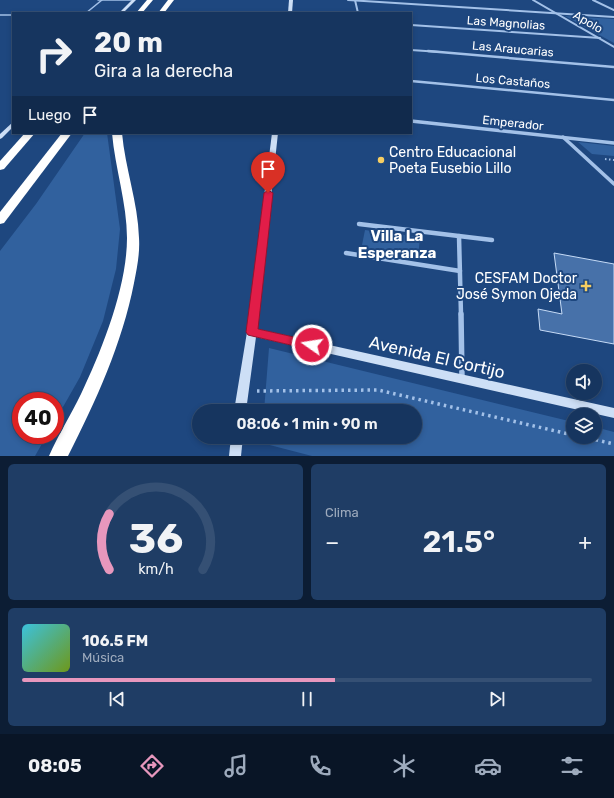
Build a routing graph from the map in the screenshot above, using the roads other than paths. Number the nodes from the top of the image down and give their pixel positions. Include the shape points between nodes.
1 (98, 0) edge
2 (102, 0) edge
3 (133, 0) edge
4 (150, 0) edge
5 (171, 0) edge
6 (291, 0) edge
7 (348, 0) edge
8 (355, 0) edge
9 (533, 0) edge
10 (593, 0) edge
11 (614, 10) edge
12 (87, 12) edge
13 (122, 12) edge
14 (140, 12) edge
15 (161, 12) edge
16 (290, 12) edge
17 (358, 12) edge
18 (556, 13) junction
19 (0, 15) edge
20 (12, 15) edge
21 (614, 17) edge
22 (412, 25) edge
23 (600, 38) junction
24 (614, 47) edge
25 (412, 50) edge
26 (614, 67) edge
27 (412, 81) edge
28 (614, 100) edge
29 (412, 121) edge
30 (12, 125) edge
31 (29, 134) edge
32 (66, 134) edge
33 (117, 134) edge
34 (276, 134) edge
35 (0, 137) edge
36 (563, 137) junction
37 (614, 143) edge
38 (0, 167) edge
39 (614, 184) edge
40 (0, 220) edge
41 (359, 224) dead end
42 (459, 236) junction
43 (492, 240) dead end
44 (346, 253) dead end
45 (460, 271) junction
46 (252, 332) junction
47 (462, 379) junction
48 (241, 404) edge
49 (614, 413) edge
50 (236, 444) edge
51 (58, 456) edge
52 (235, 456) edge

1 - 2 lane
2 - 3 lane
2 - 12 lane
3 - 13 main road
4 - 14 highway
5 - 15 highway
6 - 16 main road
7 - 8 street
8 - 17 street
8 - 18 street
9 - 18 street, Apolo
10 - 11 street
18 - 21 street
18 - 23 street, Apolo
19 - 20 lane
22 - 23 street, Las Magnolias
23 - 24 street, Apolo
25 - 26 street, Las Araucarias
27 - 28 street, Los Castaños
29 - 36 street, Emperador
30 - 35 main road
31 - 38 highway
32 - 40 highway
33 - 51 highway via 131,214 131,266 111,344 92,389
34 - 46 main road
36 - 37 street, Emperador
36 - 39 street
41 - 42 street
42 - 43 street
42 - 45 street
44 - 45 street
45 - 47 street
46 - 47 main road, Avenida El Cortijo
46 - 48 main road
47 - 49 main road, Avenida El Cortijo
50 - 52 main road

